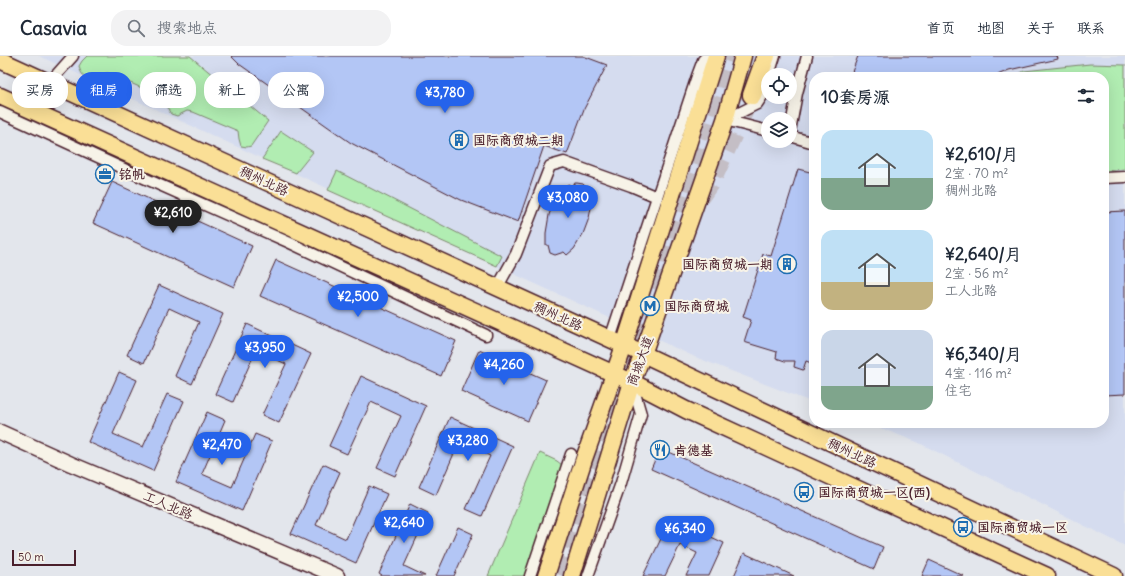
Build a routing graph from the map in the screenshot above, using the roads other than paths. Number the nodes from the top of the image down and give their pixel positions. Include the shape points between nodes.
1 (73, 56) edge
2 (707, 56) edge
3 (716, 56) edge
4 (744, 56) edge
5 (766, 56) edge
6 (775, 56) edge
7 (807, 56) edge
8 (0, 60) edge
9 (771, 68) edge
10 (27, 72) edge
11 (58, 72) edge
12 (68, 91) edge
13 (752, 95) tunnel mouth
14 (0, 96) edge
15 (761, 99) edge
16 (0, 112) edge
17 (794, 112) edge
18 (725, 120) junction
19 (761, 129) edge
20 (797, 138) edge
21 (809, 142) edge
22 (1125, 177) edge
23 (1109, 178) edge
24 (657, 197) junction
25 (497, 288) junction
26 (486, 335) dead end
27 (617, 342) junction
28 (643, 354) junction
29 (613, 374) junction
30 (632, 382) junction
31 (0, 432) edge
32 (571, 454) dead end
33 (337, 576) edge
34 (530, 576) edge
35 (546, 576) edge
36 (572, 576) edge
37 (588, 576) edge
38 (1047, 576) edge
39 (1114, 576) edge

1 - 11 street
2 - 24 street via 697,76
3 - 27 main road, 商城大道
4 - 18 main road, 商城大道
5 - 13 highway
6 - 9 street
7 - 17 street
8 - 10 main road, 稠州北路
12 - 25 main road, 稠州北路
14 - 29 main road
15 - 18 street via 757,104
16 - 26 street
18 - 19 street
18 - 28 main road, 商城大道
20 - 21 street
22 - 23 street
24 - 25 street via 564,162 550,166 516,254
24 - 27 street
25 - 27 main road, 稠州北路
27 - 28 main road, 稠州北路
27 - 29 main road, 商城大道
28 - 30 main road, 商城大道
28 - 39 main road, 稠州北路
29 - 30 main road
29 - 35 main road, 商城大道
30 - 36 main road, 商城大道
30 - 37 street via 641,414 621,483
30 - 38 main road via 693,413
31 - 33 street, 工人北路
32 - 34 street

